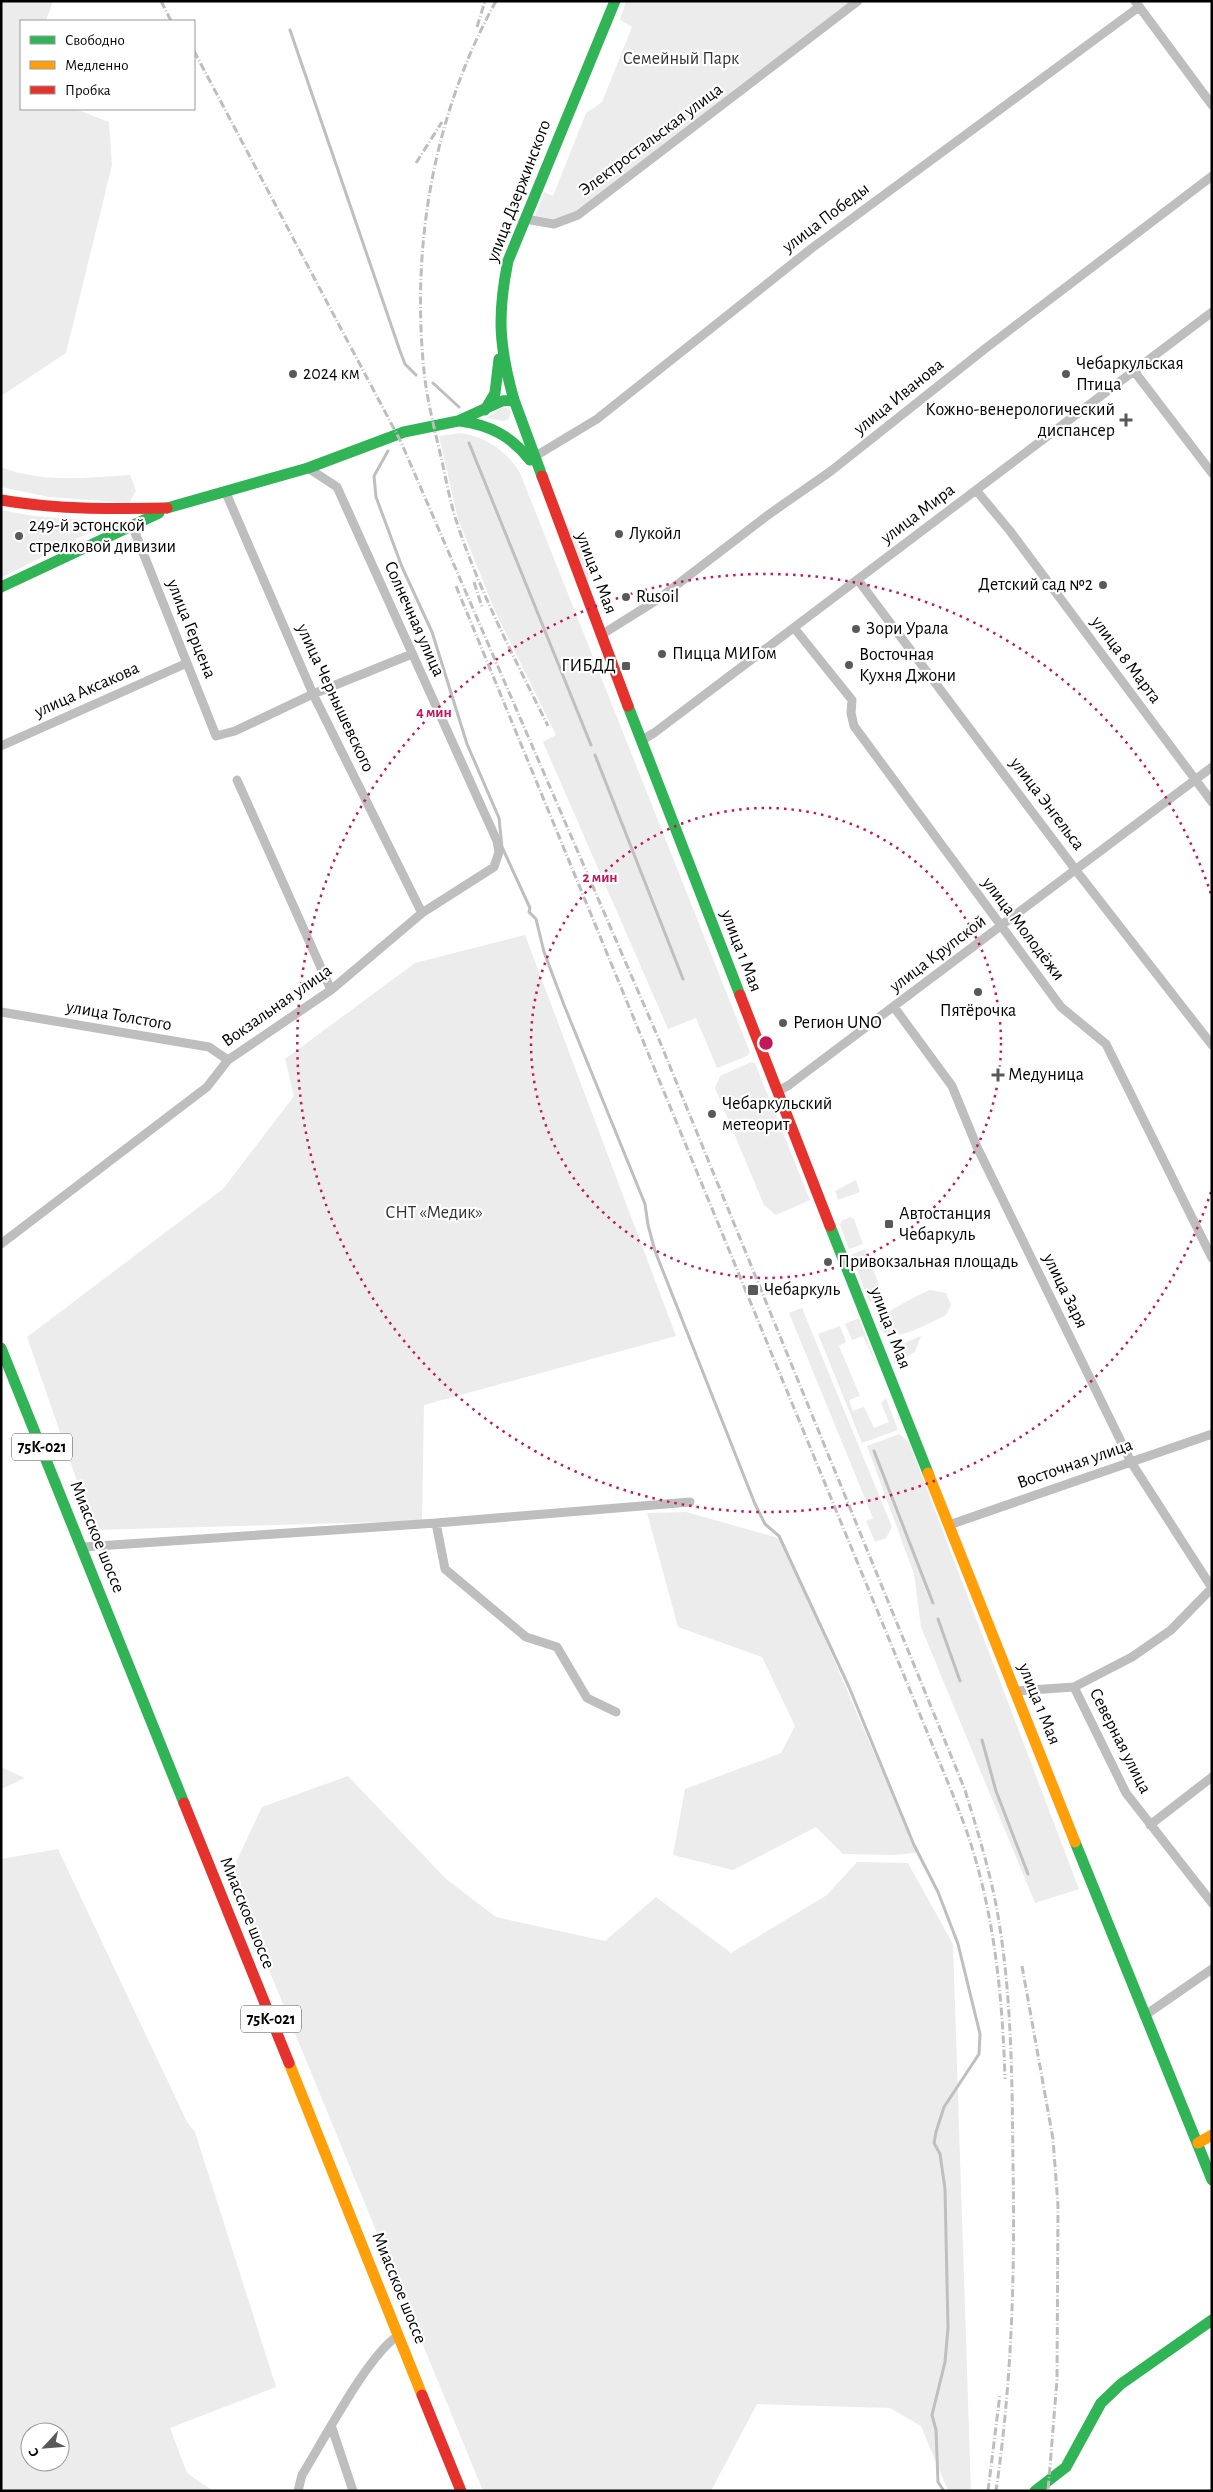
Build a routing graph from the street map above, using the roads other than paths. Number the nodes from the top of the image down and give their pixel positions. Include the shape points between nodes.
1 (615, 1) edge
2 (858, 1) edge
3 (1137, 4) edge
4 (1212, 105) edge
5 (1212, 176) edge
6 (525, 219) junction
7 (1212, 312) edge
8 (500, 346) junction
9 (1134, 371) junction
10 (514, 400) junction
11 (485, 410) junction
12 (458, 421) junction
13 (513, 421) junction
14 (492, 426) junction
15 (534, 457) junction
16 (308, 468) junction
17 (538, 470) junction
18 (1212, 473) edge
19 (976, 490) junction
20 (226, 493) junction
21 (1, 500) edge
22 (170, 508) junction
23 (132, 525) junction
24 (858, 580) junction
25 (1, 587) edge
26 (795, 629) junction
27 (600, 635) junction
28 (412, 654) junction
29 (187, 663) junction
30 (313, 694) junction
31 (642, 740) junction
32 (1, 746) edge
33 (1212, 767) edge
34 (237, 780) dead end
35 (1195, 780) junction
36 (1212, 802) edge
37 (499, 852) joint
38 (1076, 870) junction
39 (422, 913) junction
40 (1001, 926) junction
41 (330, 990) junction
42 (894, 1008) junction
43 (1, 1012) edge
44 (1212, 1045) edge
45 (228, 1060) junction
46 (777, 1092) junction
47 (1, 1244) edge
48 (1212, 1258) edge
49 (1, 1348) edge
50 (1212, 1434) edge
51 (1132, 1462) junction
52 (690, 1502) dead end
53 (436, 1523) junction
54 (949, 1525) junction
55 (82, 1547) junction
56 (1212, 1588) edge
57 (1074, 1688) junction
58 (1015, 1692) junction
59 (616, 1712) dead end
60 (1212, 1777) edge
61 (1150, 1825) junction
62 (1212, 1903) edge
63 (1212, 1969) edge
64 (1144, 2016) junction
65 (1212, 2135) edge
66 (1198, 2143) junction
67 (1212, 2180) edge
68 (1212, 2320) edge
69 (399, 2335) junction
70 (332, 2428) junction
71 (298, 2491) edge
72 (353, 2491) edge
73 (462, 2491) edge
74 (1035, 2491) edge

1 - 6 main road, улица Дзержинского
2 - 6 street, Электростальская улица via 578,215 554,224
3 - 4 street
3 - 15 street, улица Победы via 812,248 604,414
5 - 27 street, улица Иванова via 831,471 657,600
6 - 8 main road, улица Дзержинского via 508,261 500,298
7 - 9 street, улица Мира
8 - 10 main road, улица Дзержинского
8 - 11 main road via 496,387
9 - 18 street
9 - 19 street, улица Мира
10 - 11 main road via 502,401
10 - 13 main road, улица 1 Мая
11 - 12 main road
12 - 14 main road
12 - 16 main road via 404,432
13 - 14 main road
13 - 15 main road, улица 1 Мая
14 - 17 main road via 515,441
15 - 17 main road, улица 1 Мая
16 - 20 main road
16 - 28 street, Солнечная улица via 337,487
17 - 27 main road, улица 1 Мая
19 - 24 street, улица Мира
19 - 35 street, улица 8 Марта
20 - 22 main road
20 - 30 street, улица Чернышевского
21 - 22 main road via 81,510
22 - 23 main road
23 - 25 main road
23 - 29 street, улица Герцена
24 - 26 street, улица Мира
24 - 38 street, улица Энгельса
26 - 31 street, улица Мира
26 - 40 street, улица Молодёжи via 852,700 854,726
27 - 31 main road, улица 1 Мая
28 - 30 street
28 - 37 street, Солнечная улица
29 - 30 street, улица Герцена via 216,736 225,735
29 - 32 street, улица Аксакова
30 - 39 street, улица Чернышевского
31 - 46 main road, улица 1 Мая
33 - 35 street, улица Крупской
34 - 41 street
35 - 36 street, улица 8 Марта
35 - 38 street, улица Крупской
37 - 39 street, Вокзальная улица via 494,867
38 - 40 street, улица Крупской
38 - 44 street, улица Энгельса
39 - 41 street, Вокзальная улица
40 - 42 street, улица Крупской
40 - 48 street, улица Молодёжи via 1061,1007 1106,1044
41 - 45 street, Вокзальная улица
42 - 46 street, улица Крупской
42 - 51 street, улица Заря via 952,1086 981,1156
43 - 45 street, улица Толстого via 209,1047
45 - 47 street, Вокзальная улица via 207,1087
46 - 54 main road, улица 1 Мая
49 - 55 main road, Миасское шоссе / 75К-021
50 - 51 street, Восточная улица
51 - 54 street, Восточная улица
51 - 56 street, улица Заря
52 - 53 street
53 - 55 street
53 - 59 street via 445,1569 526,1637 557,1647 587,1698
54 - 58 main road, улица 1 Мая
55 - 69 main road, Миасское шоссе / 75К-021
56 - 57 street via 1171,1630 1132,1657
57 - 58 street
57 - 61 street, Северная улица via 1126,1793
58 - 64 main road, улица 1 Мая
60 - 61 street
61 - 62 street, Северная улица
63 - 64 street
64 - 66 main road, улица 1 Мая
65 - 66 main road
66 - 67 main road, улица 1 Мая
68 - 74 main road via 1121,2384 1101,2403 1066,2467
69 - 70 street via 389,2342 358,2383
69 - 73 main road, Миасское шоссе / 75К-021
70 - 71 street via 302,2475
70 - 72 street

